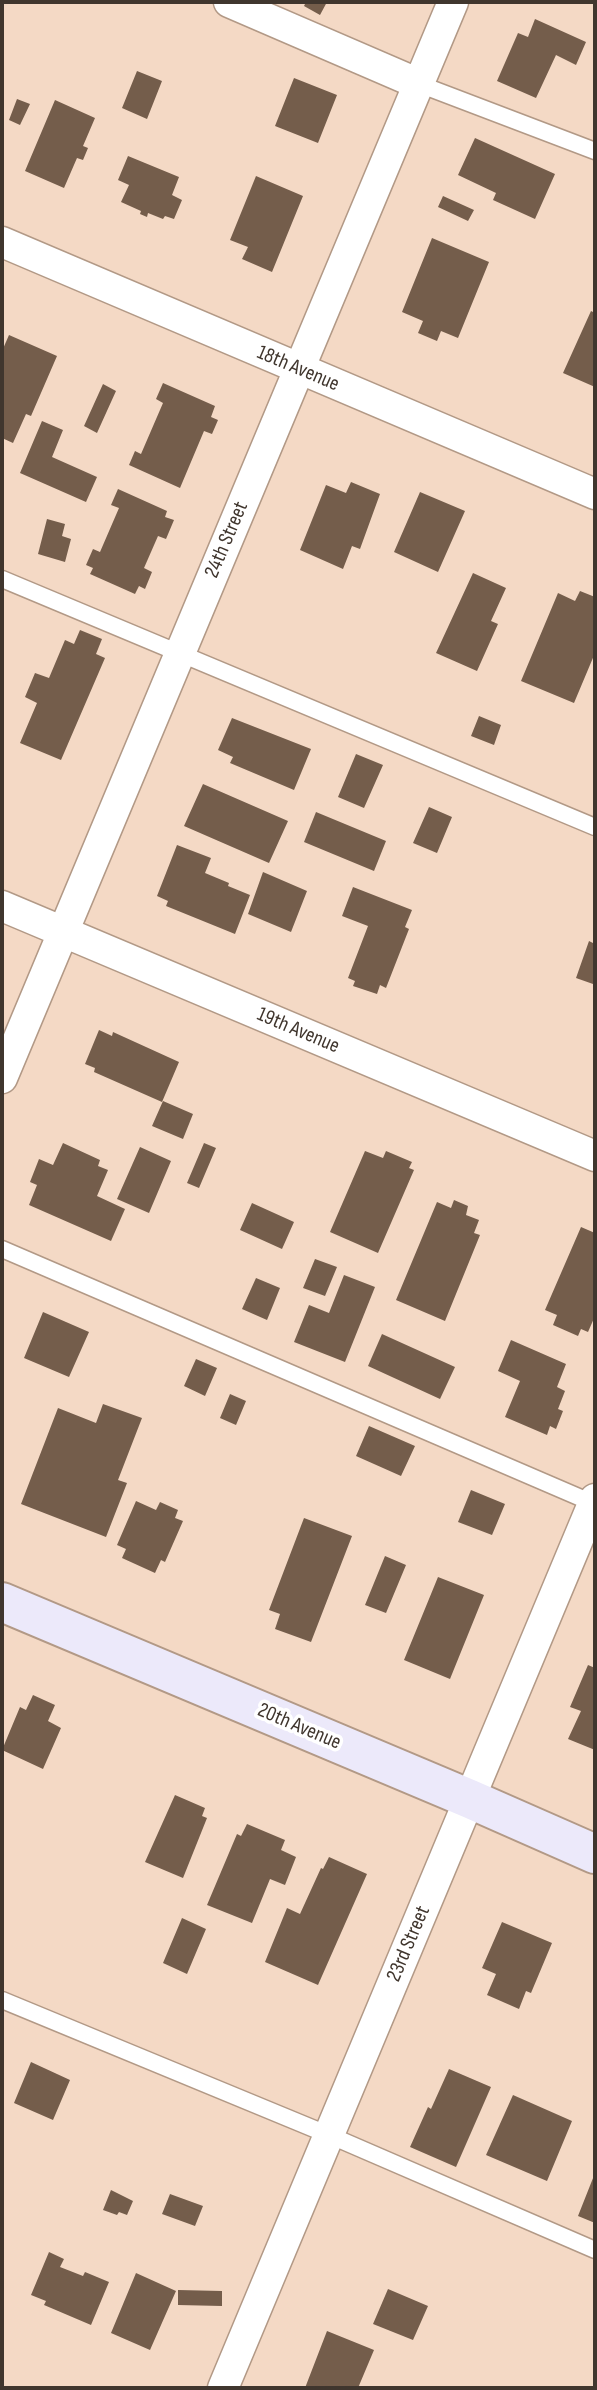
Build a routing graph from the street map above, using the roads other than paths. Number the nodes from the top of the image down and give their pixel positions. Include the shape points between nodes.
1 (229, 2) edge
2 (453, 2) edge
3 (419, 84) junction
4 (595, 151) edge
5 (2, 242) edge
6 (298, 369) junction
7 (595, 494) edge
8 (2, 579) edge
9 (179, 654) junction
10 (595, 827) edge
11 (2, 906) edge
12 (63, 932) junction
13 (2, 1078) edge
14 (595, 1156) edge
15 (2, 1249) edge
16 (595, 1502) edge
17 (2, 1602) edge
18 (470, 1799) junction
19 (595, 1854) edge
20 (2, 2000) edge
21 (330, 2135) junction
22 (595, 2250) edge
23 (223, 2388) edge

1 - 3 street
2 - 3 street, 24th Street
3 - 4 lane
3 - 6 street, 24th Street
5 - 6 street, 18th Avenue
6 - 7 street, 18th Avenue
6 - 9 street, 24th Street
8 - 9 lane
9 - 10 lane
9 - 12 street, 24th Street
11 - 12 street, 19th Avenue
12 - 13 street, 24th Street
12 - 14 street, 19th Avenue
15 - 16 lane
16 - 18 street, 23rd Street
17 - 18 street, 20th Avenue
18 - 19 street, 20th Avenue
18 - 21 street, 23rd Street
20 - 21 lane
21 - 22 lane
21 - 23 street, 23rd Street

